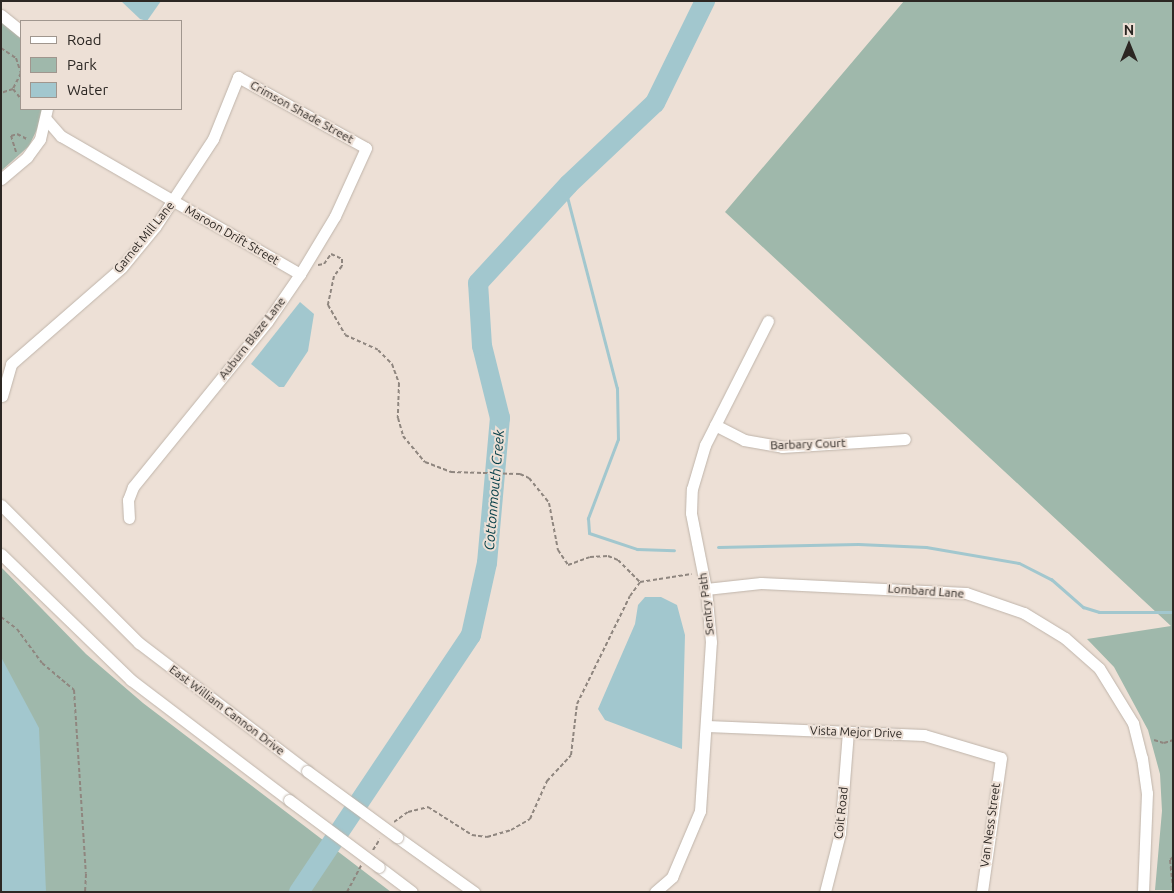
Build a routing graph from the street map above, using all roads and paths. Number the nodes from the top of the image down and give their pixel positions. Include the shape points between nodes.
1 (1, 15) edge
2 (20, 30) edge
3 (1, 48) edge
4 (20, 68) edge
5 (20, 75) edge
6 (238, 77) joint
7 (13, 89) junction
8 (1, 93) edge
9 (20, 99) edge
10 (47, 114) edge
11 (10, 132) dead end
12 (11, 136) junction
13 (61, 136) junction
14 (40, 139) junction
15 (28, 140) dead end
16 (366, 148) joint
17 (16, 155) dead end
18 (1, 179) edge
19 (173, 202) junction
20 (318, 265) dead end
21 (300, 274) junction
22 (768, 321) dead end
23 (2, 396) edge
24 (715, 426) junction
25 (905, 439) dead end
26 (1, 505) edge
27 (129, 518) dead end
28 (1, 554) edge
29 (691, 574) dead end
30 (640, 582) junction
31 (706, 589) junction
32 (1, 618) edge
33 (707, 726) junction
34 (848, 732) junction
35 (1154, 740) dead end
36 (1173, 740) edge
37 (1001, 758) joint
38 (391, 826) dead end
39 (391, 835) junction
40 (370, 853) dead end
41 (1173, 857) edge
42 (366, 860) dead end
43 (1173, 890) edge
44 (85, 892) edge
45 (347, 892) edge
46 (412, 892) edge
47 (474, 892) edge
48 (655, 892) edge
49 (826, 892) edge
50 (982, 892) edge
51 (1143, 892) edge

1 - 2 street
3 - 4 path via 12,54
5 - 7 path
6 - 16 street, Crimson Shade Street
6 - 19 street, Garnet Mill Lane via 212,139
7 - 8 path
7 - 9 path
10 - 13 street, Maroon Drift Street
10 - 14 street
11 - 12 path
12 - 15 path via 17,134
12 - 17 path
13 - 14 street
13 - 19 street, Maroon Drift Street
14 - 18 street via 27,157
16 - 21 street, Auburn Blaze Lane via 334,216
19 - 21 street, Maroon Drift Street
19 - 23 street, Garnet Mill Lane via 122,267 11,364
20 - 30 path via 324,264 331,254 342,259 342,266 334,276 328,305 345,335 378,350 392,364 399,383 398,418 413,451 438,469 529,478 549,503 558,550 565,563 573,565 590,557 608,556 618,560
21 - 27 street, Auburn Blaze Lane via 266,322 132,487 128,500
22 - 24 street, Sentry Path
24 - 25 street, Barbary Court via 744,440 782,447
24 - 31 street, Sentry Path via 698,463 692,489 691,513
26 - 39 street, East William Cannon Drive, bridge via 139,643
28 - 46 street, bridge via 131,680
29 - 30 path
30 - 38 path via 630,596 575,709 571,755 547,781 530,819 511,830 479,836 464,831 442,813 428,807 408,812
31 - 33 street, Sentry Path via 711,642
31 - 51 street, Lombard Lane via 761,583 960,592 996,601 1024,613 1065,638 1099,668 1132,723 1147,793
32 - 44 path via 17,629 42,662 74,690
33 - 34 street, Vista Mejor Drive
33 - 48 street, Sentry Path via 697,825 672,877
34 - 37 street, Vista Mejor Drive via 937,737
34 - 49 street, Coit Road via 841,826
35 - 36 path via 1164,743
37 - 50 street, Van Ness Street
39 - 40 path
39 - 47 street, East William Cannon Drive
41 - 43 path via 1170,860
42 - 45 path

